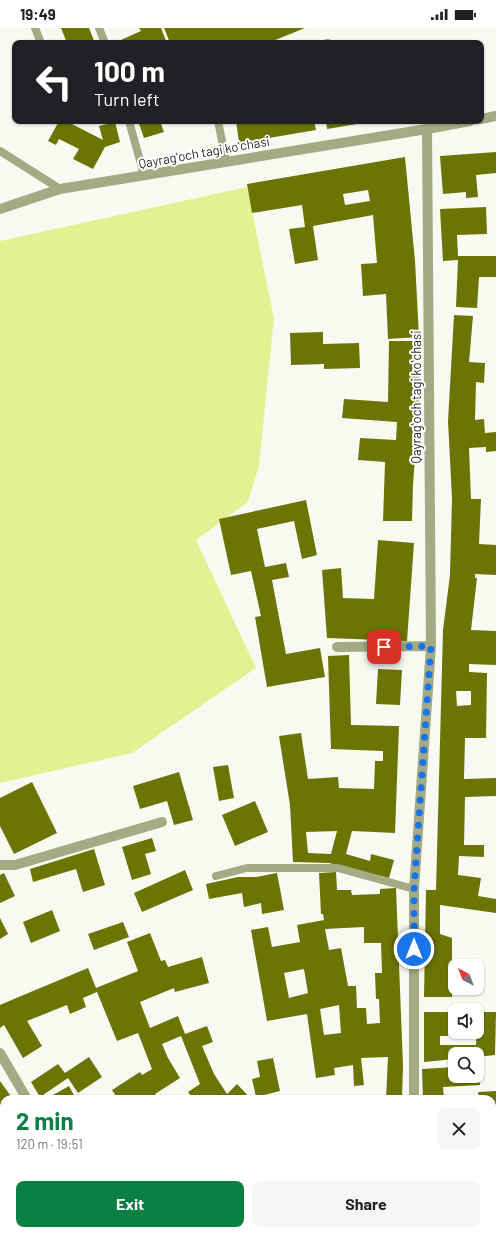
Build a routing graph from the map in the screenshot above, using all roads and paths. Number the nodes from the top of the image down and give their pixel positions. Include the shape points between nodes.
1 (35, 28) edge
2 (99, 28) edge
3 (40, 40) edge
4 (104, 40) edge
5 (496, 116) edge
6 (484, 118) edge
7 (130, 124) edge
8 (219, 124) edge
9 (454, 124) edge
10 (427, 129) junction
11 (0, 151) edge
12 (226, 161) junction
13 (144, 175) junction
14 (60, 189) junction
15 (0, 209) edge
16 (431, 646) junction
17 (337, 647) dead end
18 (162, 822) dead end
19 (0, 865) edge
20 (216, 876) dead end
21 (414, 889) junction
22 (0, 1053) edge
23 (25, 1095) edge
24 (414, 1095) edge

1 - 3 lane
2 - 4 lane
5 - 6 street
7 - 13 lane
8 - 12 lane
9 - 10 street
10 - 12 street, Qayragʻoch tagi koʻchasi
10 - 16 street, Qayragʻoch tagi koʻchasi
11 - 14 lane
12 - 13 street, Qayragʻoch tagi koʻchasi
13 - 14 street, Qayragʻoch tagi koʻchasi
14 - 15 street, Qayragʻoch tagi koʻchasi
16 - 17 street
16 - 21 street, Qayragʻoch tagi koʻchasi
18 - 19 street via 15,865
20 - 21 lane via 247,868 338,868
21 - 24 street, Qayragʻoch tagi koʻchasi
22 - 23 street

